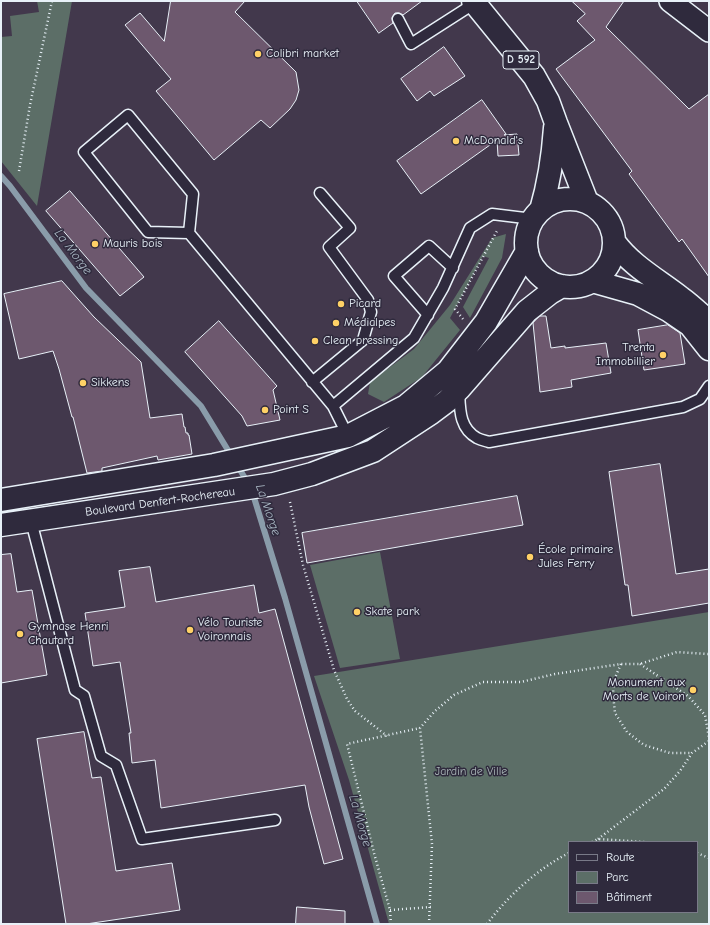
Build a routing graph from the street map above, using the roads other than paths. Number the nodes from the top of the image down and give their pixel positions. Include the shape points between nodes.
1 (670, 1) edge
2 (474, 2) edge
3 (398, 19) dead end
4 (709, 31) edge
5 (556, 123) junction
6 (320, 193) dead end
7 (587, 202) junction
8 (537, 215) junction
9 (189, 233) junction
10 (615, 242) junction
11 (527, 251) junction
12 (453, 268) junction
13 (592, 281) junction
14 (562, 286) junction
15 (428, 315) junction
16 (709, 322) edge
17 (709, 349) edge
18 (312, 382) junction
19 (709, 386) edge
20 (459, 389) junction
21 (333, 406) junction
22 (348, 436) junction
23 (1, 500) edge
24 (31, 521) junction
25 (1, 525) edge
26 (275, 820) dead end

1 - 4 street
2 - 3 lane via 411,44
2 - 5 main road, D 592 via 534,76 548,101
5 - 7 main road, D 592
5 - 8 main road, D 592 via 547,188
6 - 18 lane via 350,228 328,247 368,300 371,312 363,340
7 - 8 main road via 566,199 554,202
7 - 10 main road via 602,211 611,226
8 - 11 main road via 527,234
8 - 12 lane via 492,214 470,228
9 - 9 lane via 193,194 128,115 84,152 148,232
9 - 18 lane
10 - 13 main road via 612,258 604,271
10 - 16 main road via 621,252 643,271
11 - 14 main road via 533,267 545,280
11 - 22 main road via 486,322 448,371 406,406
12 - 15 lane
12 - 15 lane via 429,246 394,276
13 - 14 main road via 578,287
13 - 17 main road via 638,294 668,310 690,325
14 - 20 main road, Boulevard Denfert-Rochereau via 527,311
15 - 21 lane via 414,338
18 - 21 lane
19 - 20 lane via 700,399 683,407 489,442 477,438 465,427 460,415
20 - 24 main road, Boulevard Denfert-Rochereau via 431,413 373,451 312,474 281,490 232,491
21 - 22 lane
22 - 23 main road via 214,465
24 - 25 main road, Boulevard Denfert-Rochereau
24 - 26 lane via 75,690 84,696 102,756 116,765 142,839

